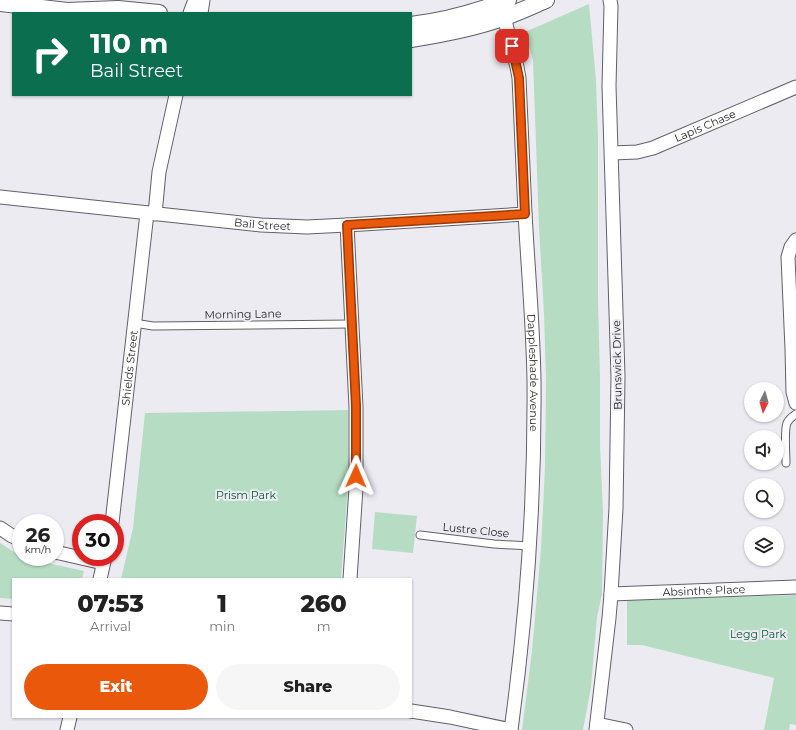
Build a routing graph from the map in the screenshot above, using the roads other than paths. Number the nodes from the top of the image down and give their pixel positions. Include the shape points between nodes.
1 (195, 0) edge
2 (203, 0) edge
3 (508, 0) edge
4 (610, 0) edge
5 (539, 1) edge
6 (0, 4) edge
7 (71, 12) edge
8 (149, 12) edge
9 (190, 12) edge
10 (201, 12) edge
11 (504, 17) junction
12 (412, 26) edge
13 (412, 39) edge
14 (796, 87) edge
15 (176, 96) edge
16 (612, 153) junction
17 (0, 197) edge
18 (151, 213) junction
19 (525, 214) junction
20 (347, 225) junction
21 (796, 240) edge
22 (134, 323) junction
23 (352, 324) junction
24 (796, 403) edge
25 (796, 414) edge
26 (786, 463) dead end
27 (113, 514) edge
28 (0, 528) edge
29 (420, 535) dead end
30 (12, 536) edge
31 (530, 546) junction
32 (103, 566) edge
33 (100, 578) edge
34 (350, 578) edge
35 (796, 587) edge
36 (611, 594) junction
37 (0, 613) edge
38 (12, 614) edge
39 (412, 711) edge
40 (70, 718) edge
41 (596, 727) edge
42 (67, 730) edge
43 (511, 730) edge
44 (626, 730) edge

1 - 9 street
2 - 10 street
3 - 11 street
3 - 12 street via 452,18
4 - 16 street, Brunswick Drive
5 - 11 street
6 - 7 street
7 - 8 street via 118,9
11 - 13 street via 455,31
11 - 19 street, Dappleshade Avenue via 519,78
14 - 16 street, Lapis Chase via 653,148 637,152
15 - 18 street, Shields Street
16 - 36 street, Brunswick Drive via 618,376 616,508
17 - 18 street, Bail Street
18 - 20 street, Bail Street via 261,225
18 - 22 street, Shields Street
19 - 20 street, Bail Street
19 - 31 street, Dappleshade Avenue via 534,380
20 - 23 street
21 - 24 street via 788,257 793,392
22 - 23 lane, Morning Lane via 153,326
22 - 27 street, Shields Street
23 - 34 street via 357,450
25 - 26 lane via 787,422
28 - 30 street
29 - 31 lane, Lustre Close
31 - 43 street, Dappleshade Avenue
32 - 33 street
35 - 36 street, Absinthe Place
36 - 41 street, Brunswick Drive
37 - 38 street
39 - 43 street
40 - 42 street
41 - 44 street

